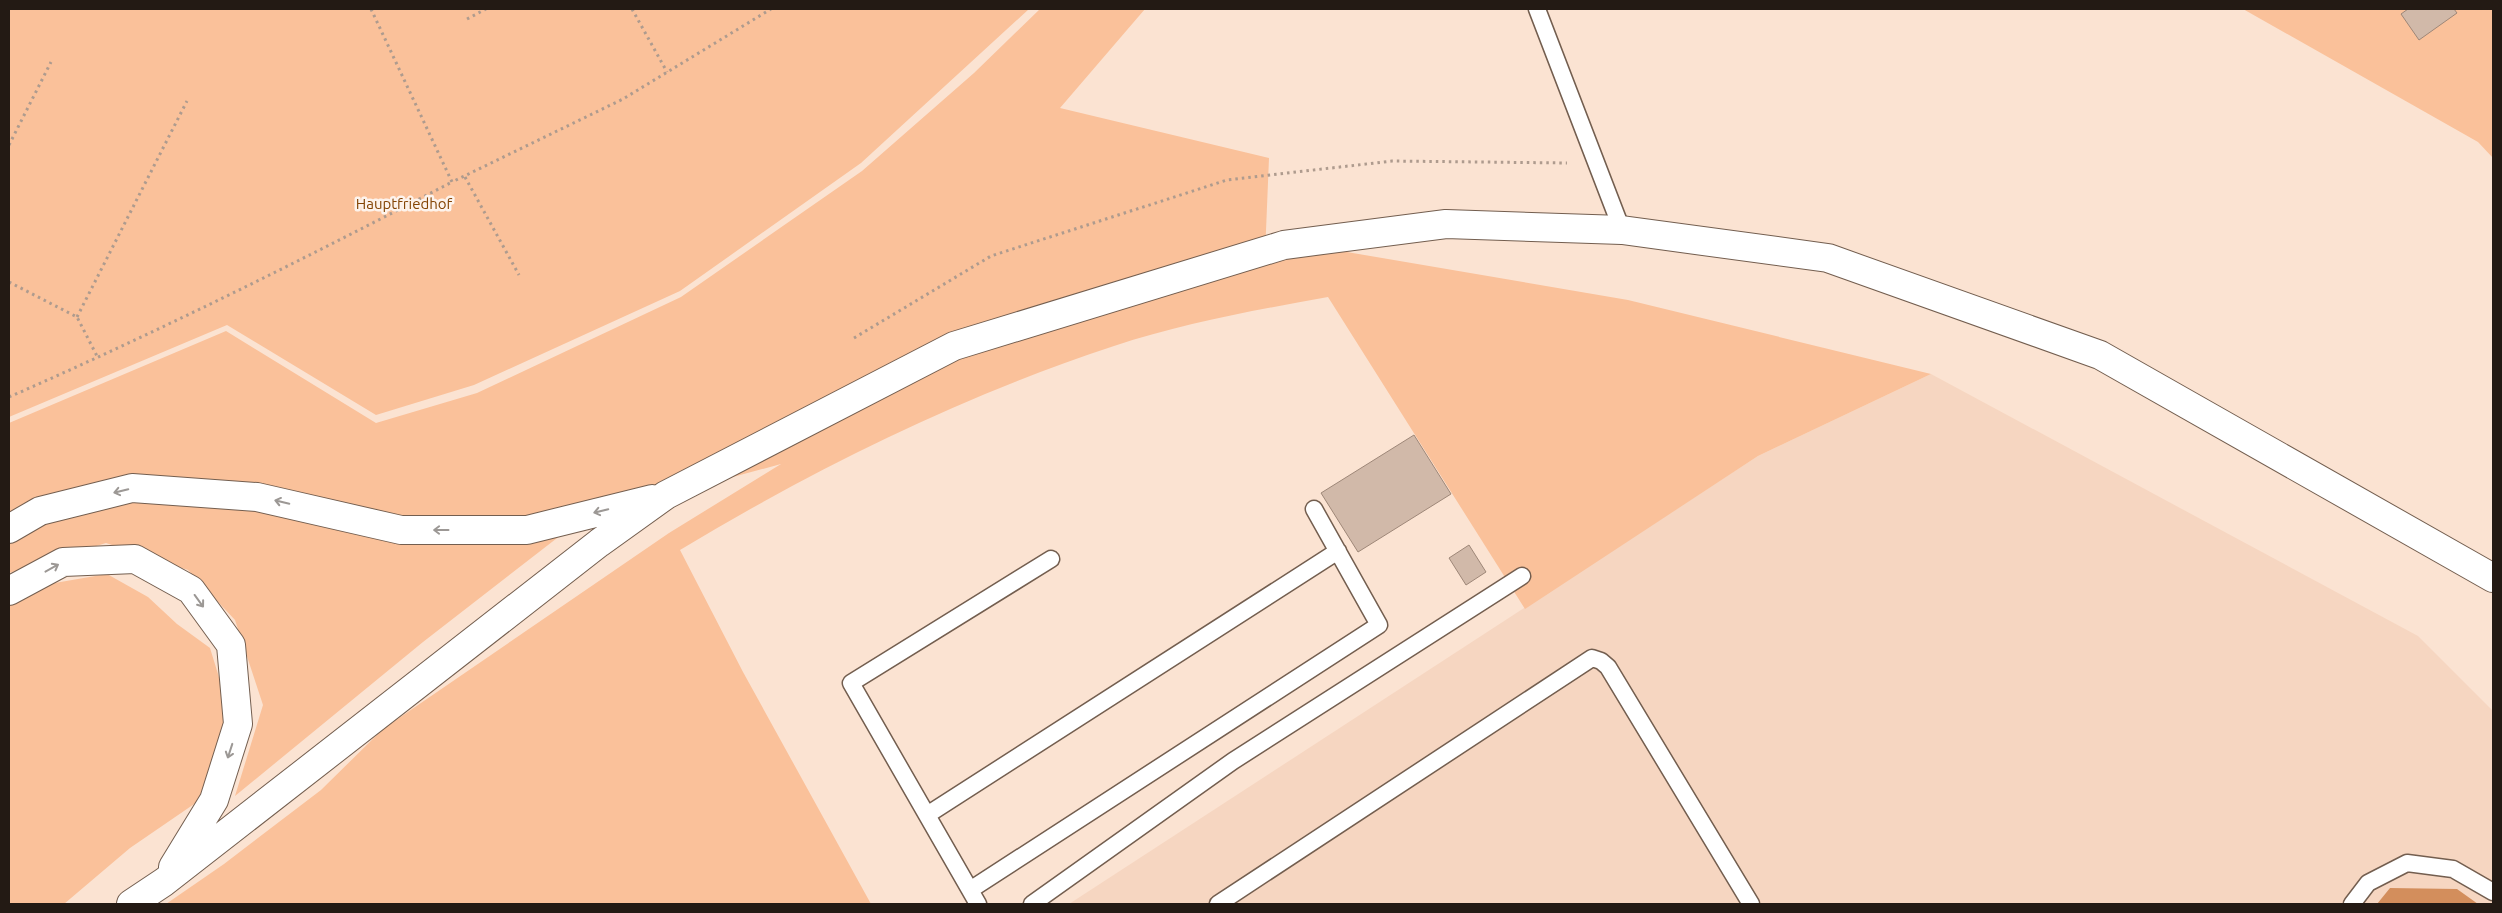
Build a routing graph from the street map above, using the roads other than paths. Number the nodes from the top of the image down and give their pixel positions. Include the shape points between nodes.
1 (1537, 9) edge
2 (1622, 230) junction
3 (666, 495) junction
4 (1314, 509) dead end
5 (9, 529) edge
6 (1338, 551) junction
7 (1051, 559) dead end
8 (1522, 576) dead end
9 (2493, 578) edge
10 (9, 592) edge
11 (927, 815) junction
12 (164, 882) junction
13 (970, 890) junction
14 (2493, 892) edge
15 (131, 904) edge
16 (978, 904) edge
17 (1032, 904) edge
18 (1218, 904) edge
19 (1751, 904) edge
20 (2352, 904) edge

1 - 2 lane
2 - 3 main road via 1446,224 1284,245 954,346
2 - 9 main road via 1828,258 2100,355
3 -> 5 main road via 527,530 401,530 257,497 132,488 40,511
3 - 12 main road via 599,543
4 - 6 lane
6 - 11 lane
6 - 13 lane via 1379,625
7 - 11 lane via 851,683
8 - 17 lane via 1233,761
10 -> 12 main road via 64,562 135,559 191,590 231,645 238,724 214,800
11 - 13 lane
12 - 15 main road
13 - 16 lane
14 - 20 lane via 2452,869 2407,863 2368,883
18 - 19 lane via 1592,658 1608,667

